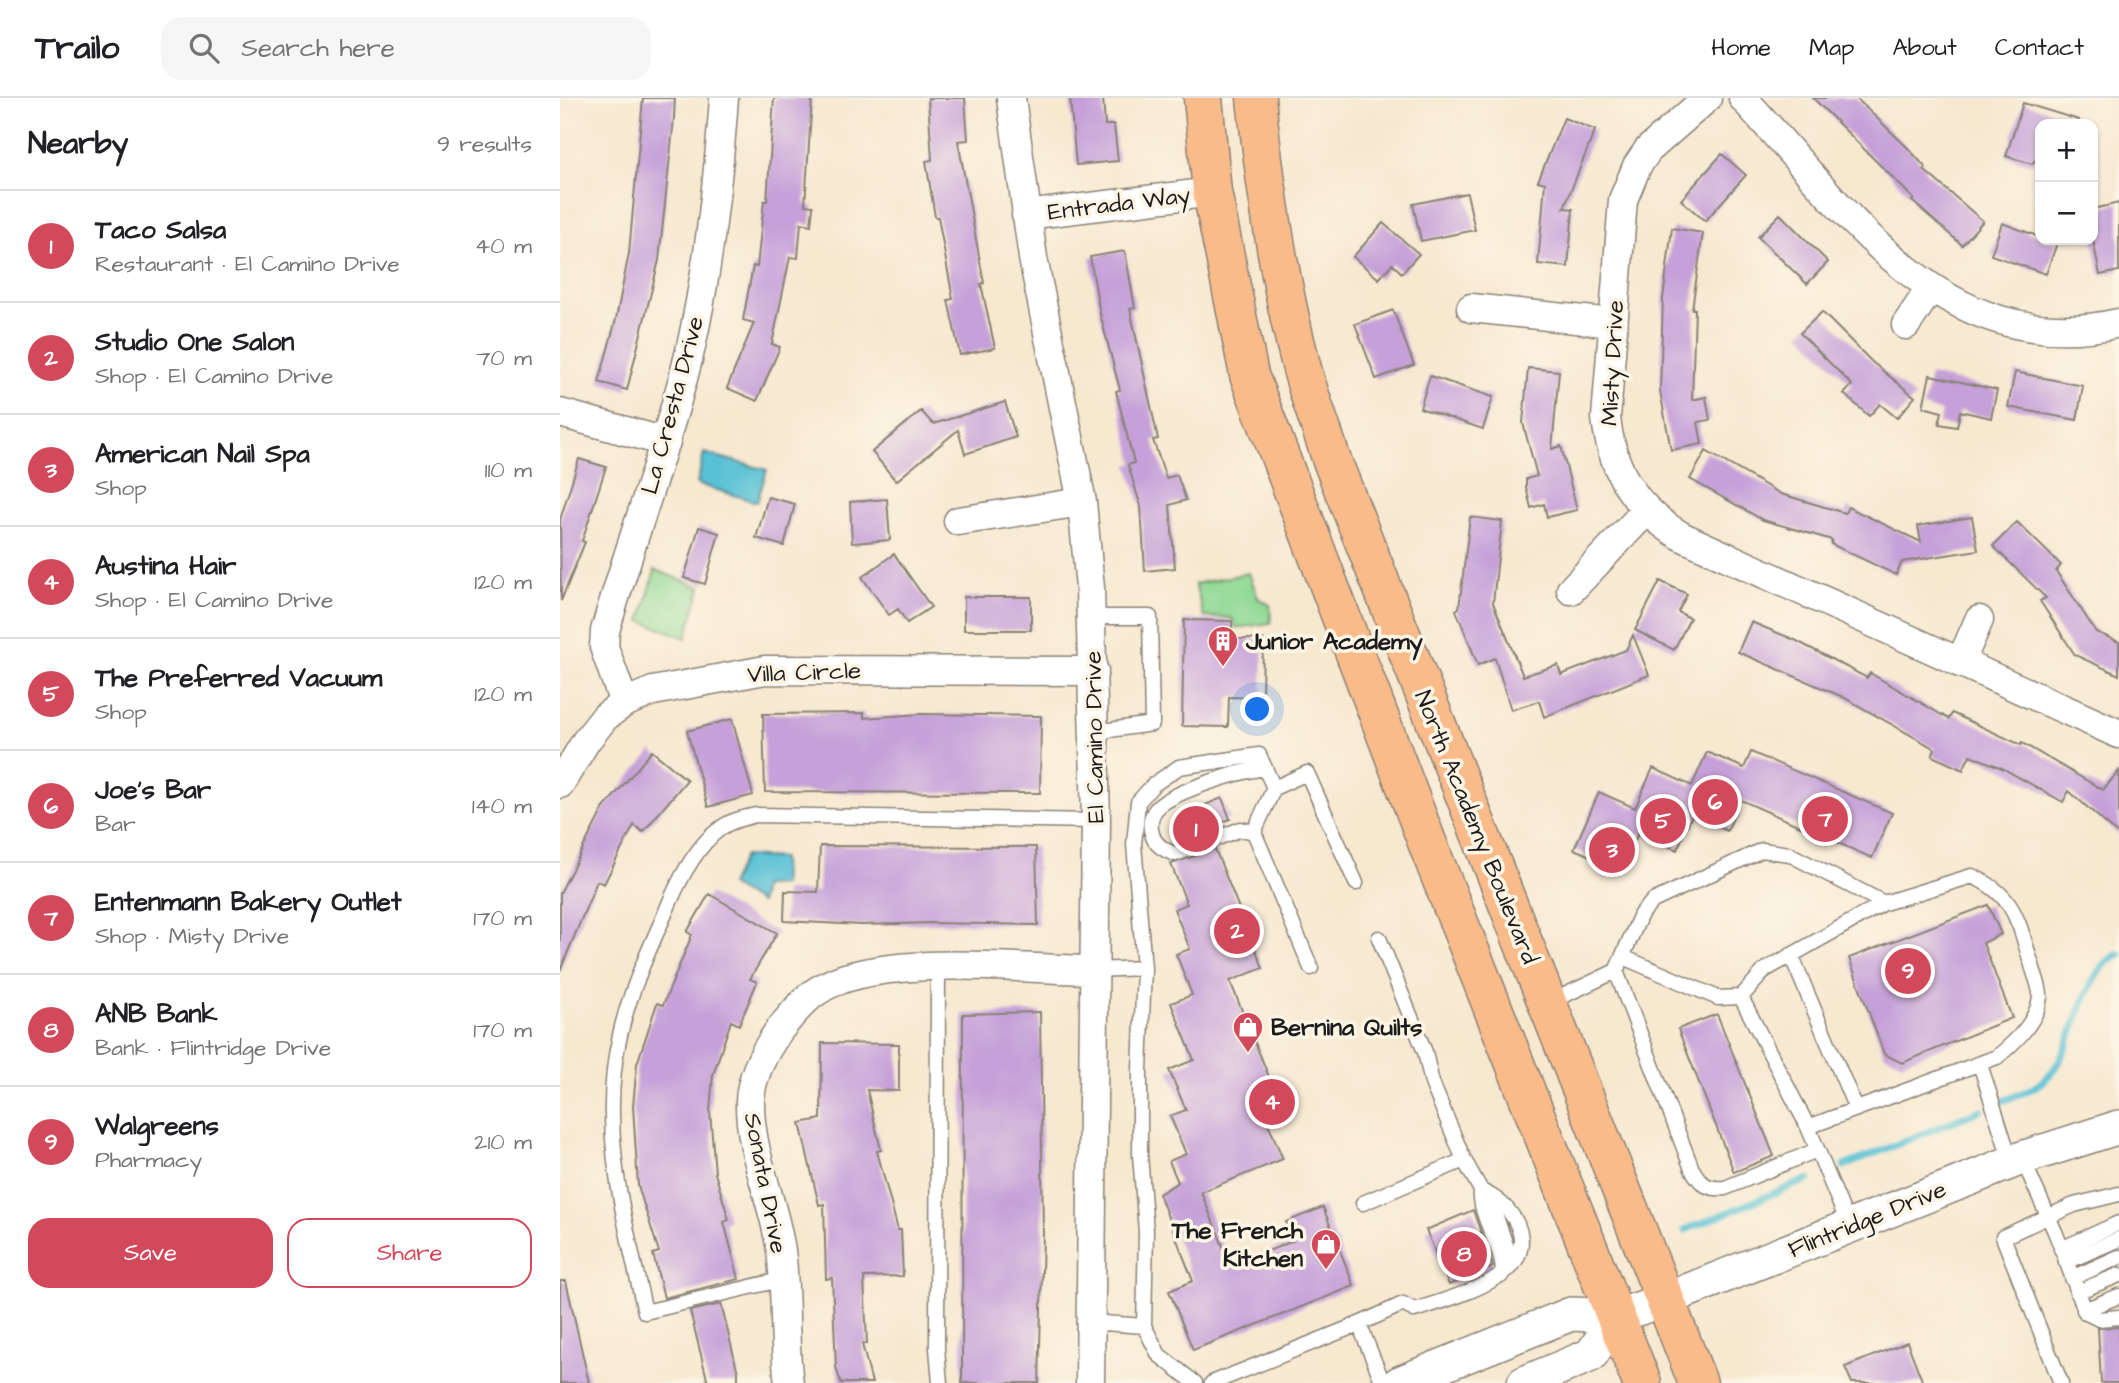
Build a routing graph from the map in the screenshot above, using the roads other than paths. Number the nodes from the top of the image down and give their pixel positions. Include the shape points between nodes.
1 (724, 98) edge
2 (1011, 98) edge
3 (1203, 98) edge
4 (1256, 98) edge
5 (1707, 98) edge
6 (1743, 98) edge
7 (1212, 192) junction
8 (1027, 215) junction
9 (1930, 289) junction
10 (1471, 308) dead end
11 (1613, 323) junction
12 (2119, 323) edge
13 (1906, 325) dead end
14 (560, 413) edge
15 (666, 442) junction
16 (1082, 502) junction
17 (1646, 511) junction
18 (958, 522) dead end
19 (1571, 590) dead end
20 (1091, 617) junction
21 (1979, 620) dead end
22 (1960, 663) junction
23 (1094, 671) junction
24 (624, 703) junction
25 (1094, 732) junction
26 (2119, 733) edge
27 (1265, 768) junction
28 (560, 785) edge
29 (1274, 788) junction
30 (1096, 821) junction
31 (1254, 832) junction
32 (1356, 883) dead end
33 (1884, 903) junction
34 (1379, 938) dead end
35 (1791, 955) junction
36 (1623, 957) junction
37 (938, 967) junction
38 (1144, 968) junction
39 (1311, 968) dead end
40 (1093, 970) junction
41 (1616, 971) junction
42 (1741, 997) junction
43 (1547, 1004) junction
44 (1980, 1064) junction
45 (1856, 1109) junction
46 (1808, 1127) junction
47 (2119, 1128) edge
48 (1817, 1150) junction
49 (1464, 1160) junction
50 (2017, 1160) junction
51 (1480, 1191) junction
52 (2119, 1194) edge
53 (1363, 1203) dead end
54 (2046, 1215) junction
55 (2119, 1223) edge
56 (1849, 1226) junction
57 (2119, 1239) edge
58 (2064, 1255) junction
59 (2119, 1257) edge
60 (1505, 1272) junction
61 (2119, 1275) edge
62 (784, 1279) junction
63 (2075, 1285) junction
64 (2119, 1296) edge
65 (1664, 1300) junction
66 (2084, 1310) junction
67 (1618, 1315) junction
68 (2119, 1317) edge
69 (1090, 1322) junction
70 (1359, 1324) junction
71 (1144, 1326) junction
72 (789, 1383) edge
73 (940, 1383) edge
74 (1090, 1383) edge
75 (1195, 1383) edge
76 (1212, 1383) edge
77 (1382, 1383) edge
78 (1399, 1383) edge
79 (1524, 1383) edge
80 (1642, 1383) edge
81 (1698, 1383) edge
82 (2061, 1383) edge

1 - 15 street, La Cresta Drive via 709,245 690,349
2 - 8 street, El Camino Drive
3 - 7 highway, North Academy Boulevard
4 - 43 highway, North Academy Boulevard via 1265,186 1300,363 1349,506
5 - 11 street, Misty Drive via 1648,150 1629,182 1620,216
6 - 9 street via 1880,247
7 - 8 street, Entrada Way
7 - 67 highway, North Academy Boulevard via 1250,375 1275,447 1430,850
8 - 16 street, El Camino Drive
9 - 12 street via 1963,306 2024,326 2092,328
9 - 13 street
10 - 11 street
11 - 17 street, Misty Drive via 1606,418 1609,446 1629,491
14 - 15 street
15 - 24 street, La Cresta Drive via 605,631 604,647
16 - 18 street
16 - 20 street, El Camino Drive
17 - 19 street
17 - 22 street, Misty Drive via 1683,537
20 - 23 street, El Camino Drive
20 - 25 lane via 1150,617 1152,724
21 - 22 street
22 - 26 street, Misty Drive
23 - 24 street, Villa Circle via 765,670 653,691
23 - 25 street, El Camino Drive
24 - 28 street, Villa Circle via 605,717 586,741
25 - 30 street, El Camino Drive
27 - 29 lane
27 - 31 lane via 1242,771 1170,800 1154,812 1151,821 1154,839 1176,854 1241,829
27 - 38 lane via 1259,755 1179,767 1138,802 1134,844
29 - 31 lane
29 - 32 lane via 1307,773
30 - 40 street, El Camino Drive
30 - 62 lane via 756,815 721,828 690,865 650,948 620,1035 612,1086 613,1154 645,1312
31 - 39 lane
33 - 35 lane
33 - 36 lane via 1789,854 1762,850 1653,901 1641,914
33 - 44 lane via 1972,876 1993,885 2014,910 2041,995 2017,1041
34 - 49 lane
35 - 42 lane via 1765,970
35 - 45 lane
36 - 41 lane
36 - 42 lane via 1718,998
37 - 40 street, Sonata Drive
37 - 62 street, Sonata Drive via 909,966 852,975 817,991 770,1043 755,1072 750,1100 753,1138 776,1220
37 - 73 lane
38 - 40 lane
38 - 71 lane via 1140,1085 1146,1233
40 - 69 street, El Camino Drive
41 - 43 lane
41 - 48 lane via 1692,1169 1703,1185 1724,1188
42 - 46 lane
43 - 65 highway, North Academy Boulevard
44 - 45 lane
44 - 50 lane
45 - 46 lane
46 - 48 lane
47 - 50 street, Flintridge Drive
48 - 56 lane
49 - 51 lane
49 - 53 lane
50 - 54 lane
50 - 56 street, Flintridge Drive
51 - 60 lane via 1479,1206
51 - 60 lane via 1509,1209 1522,1239 1520,1254
52 - 54 lane
54 - 58 lane
54 - 82 lane via 2003,1237
55 - 58 lane
56 - 65 street, Flintridge Drive
57 - 58 lane
58 - 63 lane
59 - 63 lane
60 - 70 lane via 1415,1310 1403,1304
61 - 63 lane
62 - 72 street, Sonata Drive
63 - 66 lane
64 - 66 lane
65 - 67 street, Flintridge Drive
65 - 81 highway, North Academy Boulevard
66 - 68 lane via 2099,1319
67 - 78 street, Flintridge Drive via 1571,1314
67 - 79 street via 1591,1355
67 - 80 highway, North Academy Boulevard
69 - 71 lane
69 - 74 street, El Camino Drive
70 - 76 lane
70 - 77 lane
71 - 75 lane via 1159,1355

